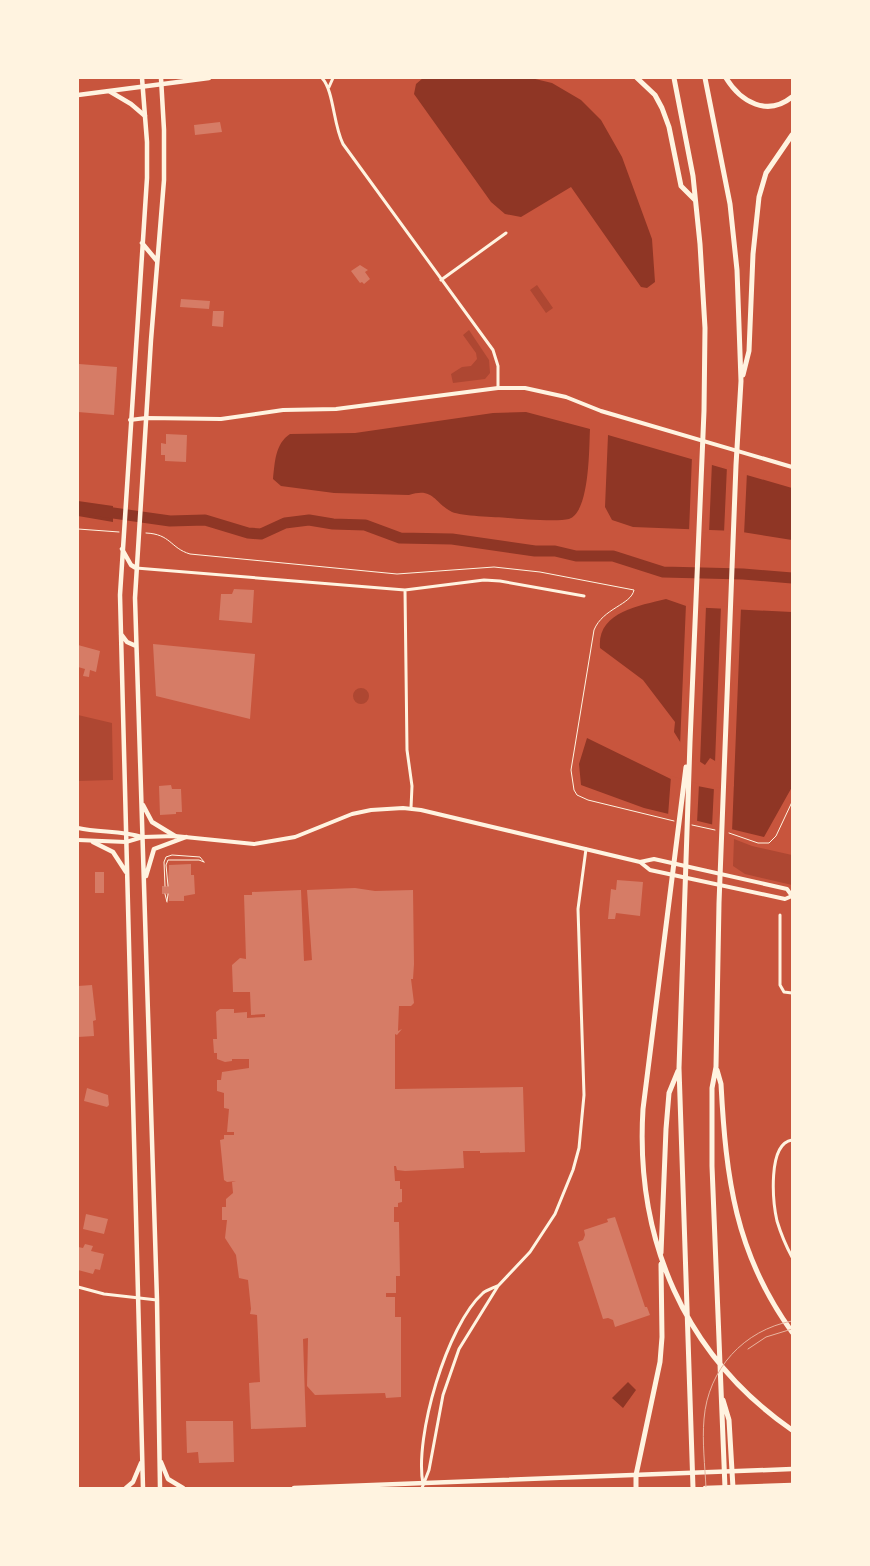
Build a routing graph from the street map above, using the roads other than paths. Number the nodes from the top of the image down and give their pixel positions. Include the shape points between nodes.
1 (142, 78) edge
2 (161, 78) edge
3 (209, 78) edge
4 (322, 78) edge
5 (333, 78) edge
6 (637, 78) edge
7 (674, 78) edge
8 (705, 78) edge
9 (726, 78) edge
10 (161, 84) junction
11 (142, 86) junction
12 (329, 87) junction
13 (109, 91) junction
14 (78, 95) edge
15 (792, 97) edge
16 (145, 116) junction
17 (792, 135) edge
18 (695, 200) junction
19 (506, 233) dead end
20 (142, 243) junction
21 (157, 261) junction
22 (441, 280) junction
23 (741, 381) junction
24 (498, 388) junction
25 (146, 418) junction
26 (130, 420) junction
27 (792, 467) edge
28 (122, 548) junction
29 (136, 568) junction
30 (406, 590) junction
31 (584, 596) dead end
32 (121, 633) junction
33 (136, 646) junction
34 (690, 742) junction
35 (142, 804) junction
36 (411, 808) junction
37 (78, 828) edge
38 (125, 832) junction
39 (175, 836) junction
40 (142, 837) junction
41 (186, 837) junction
42 (78, 840) edge
43 (93, 842) junction
44 (126, 842) junction
45 (586, 849) junction
46 (640, 862) junction
47 (126, 873) junction
48 (144, 882) junction
49 (166, 886) joint
50 (167, 894) dead end
51 (792, 896) edge
52 (167, 902) dead end
53 (780, 915) dead end
54 (792, 993) edge
55 (716, 1066) junction
56 (679, 1068) junction
57 (792, 1140) edge
58 (792, 1257) edge
59 (498, 1286) junction
60 (78, 1288) edge
61 (140, 1300) junction
62 (157, 1300) junction
63 (792, 1332) edge
64 (721, 1389) junction
65 (792, 1430) edge
66 (142, 1459) junction
67 (160, 1460) junction
68 (792, 1469) edge
69 (636, 1475) junction
70 (792, 1485) edge
71 (423, 1487) edge
72 (126, 1488) edge
73 (143, 1488) edge
74 (160, 1488) edge
75 (183, 1488) edge
76 (294, 1488) edge
77 (636, 1488) edge
78 (693, 1488) edge
79 (705, 1488) edge
80 (725, 1488) edge
81 (733, 1488) edge

1 - 11 main road
2 - 10 main road
3 - 10 main road
4 - 12 street
5 - 12 street
6 - 18 highway via 655,95 662,108 681,186
7 - 18 highway via 690,153
8 - 23 highway via 730,204 737,270
9 - 15 highway via 737,93 756,105 778,105
10 - 11 main road
10 - 21 main road via 164,162
11 - 13 main road
11 - 16 main road
12 - 22 street via 334,118 343,144
13 - 14 main road
13 - 16 main road
16 - 20 main road via 147,159
17 - 23 highway via 766,173 759,197 750,351
18 - 34 highway via 705,328
19 - 22 street
20 - 21 main road
20 - 26 main road
21 - 25 main road
22 - 24 street via 493,350 498,366
23 - 55 highway via 719,903
24 - 25 street via 336,409 283,410 220,420
24 - 27 street via 545,391 601,411
25 - 26 street
25 - 29 main road
26 - 28 main road
28 - 29 main road
28 - 32 main road
29 - 30 street
29 - 33 main road
30 - 31 street via 492,580
30 - 36 street via 407,750 412,786
32 - 33 main road via 127,642
32 - 38 main road
33 - 35 main road
34 - 56 highway
34 - 65 highway via 643,1109 646,1199 656,1243 674,1291 697,1332 729,1375 760,1406
35 - 39 main road via 152,822
35 - 40 main road
36 - 41 street via 352,814 295,837 262,843 228,843
36 - 45 street
37 - 38 street
38 - 40 street
38 - 44 main road
39 - 40 street
39 - 41 street
40 - 44 street
40 - 48 main road
41 - 48 main road via 154,849
42 - 43 street
43 - 44 street
43 - 47 main road via 113,852
44 - 47 main road
45 - 46 street
45 - 59 street via 578,909 584,1095 579,1148 555,1214 530,1252
46 - 51 street via 650,870 785,899
46 - 51 street via 654,859 740,878 787,889
47 - 61 main road
48 - 62 main road
49 - 49 lane via 168,860 204,862 200,857 166,857
50 - 52 lane
53 - 54 street via 780,985 784,992
55 - 63 highway via 721,1084 734,1208 752,1261
55 - 64 highway via 712,1088 712,1166
56 - 69 highway via 670,1092 665,1148 660,1362
56 - 78 highway
57 - 58 street via 779,1150 774,1170 779,1226
59 - 71 street via 467,1334 450,1373
59 - 71 street via 484,1292 456,1330 439,1371 430,1403 420,1470
60 - 61 street
61 - 62 street
61 - 66 main road
62 - 67 main road
64 - 80 highway
64 - 81 highway via 729,1420
66 - 72 main road via 133,1482
66 - 73 main road
67 - 74 main road
67 - 75 main road via 168,1479
68 - 69 main road
69 - 71 main road
69 - 77 highway
70 - 79 main road
71 - 76 main road

